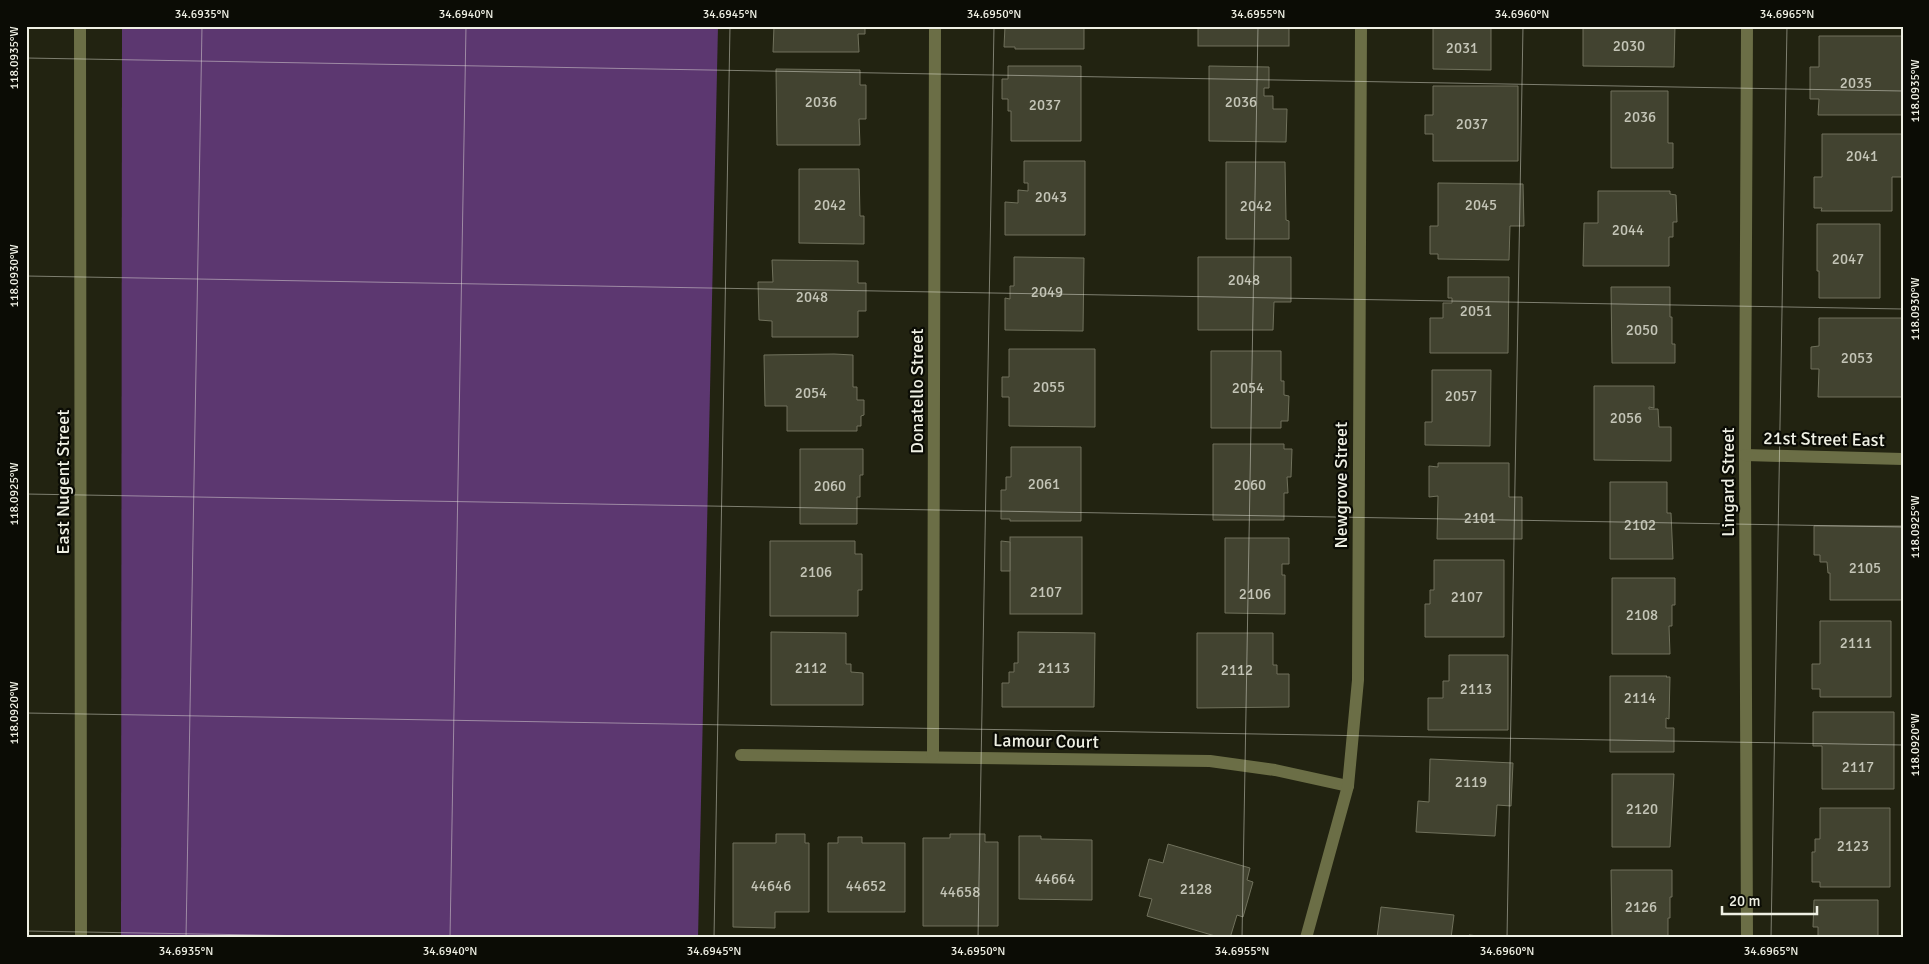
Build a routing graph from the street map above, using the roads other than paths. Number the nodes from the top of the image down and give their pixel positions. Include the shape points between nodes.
1 (80, 26) edge
2 (935, 26) edge
3 (1361, 26) edge
4 (1747, 26) edge
5 (1745, 455) junction
6 (1903, 459) edge
7 (741, 755) dead end
8 (933, 756) junction
9 (1348, 786) junction
10 (81, 938) edge
11 (1306, 938) edge
12 (1747, 938) edge

1 - 10 street, East Nugent Street
2 - 8 street, Donatello Street
3 - 9 street, Newgrove Street via 1358,680
4 - 5 street, Lingard Street
5 - 6 street, 21st Street East
5 - 12 street, Lingard Street
7 - 8 street, Lamour Court
8 - 9 street, Lamour Court via 1210,761 1276,770
9 - 11 street, Newgrove Street

